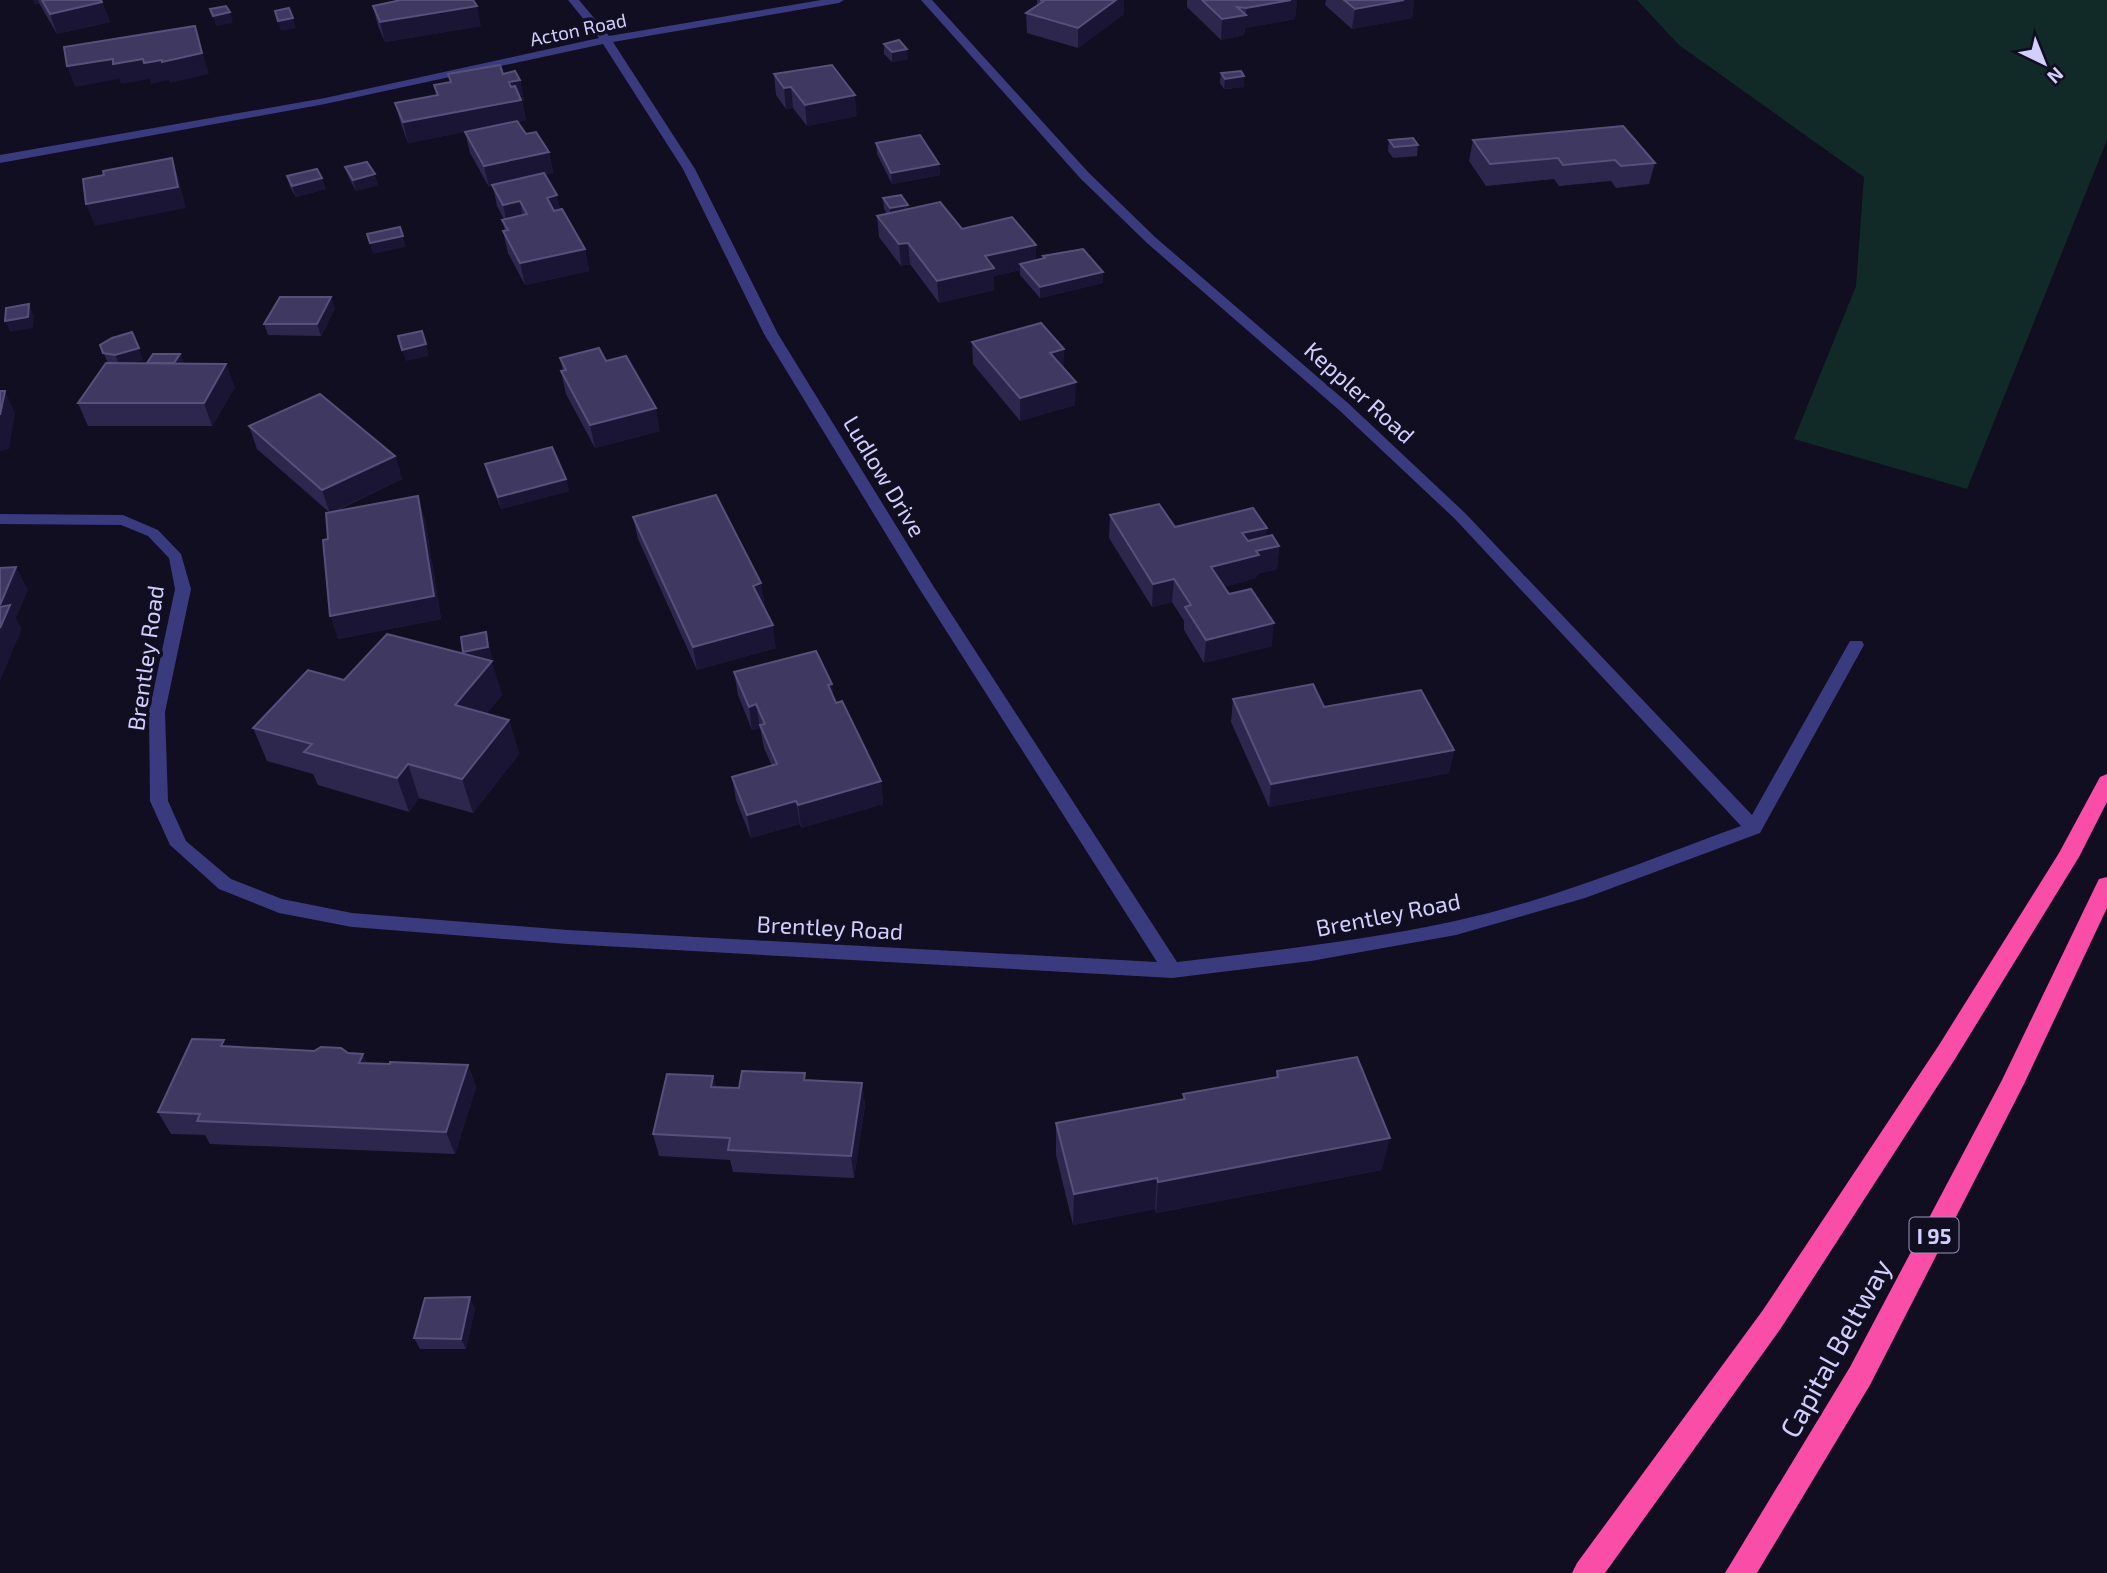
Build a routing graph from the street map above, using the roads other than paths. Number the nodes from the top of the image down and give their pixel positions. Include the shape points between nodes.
1 (573, 0) edge
2 (839, 0) edge
3 (926, 0) edge
4 (606, 40) junction
5 (0, 159) edge
6 (0, 519) edge
7 (1857, 645) dead end
8 (2107, 782) edge
9 (1754, 828) junction
10 (2107, 885) edge
11 (1171, 970) junction
12 (1587, 1573) edge
13 (1740, 1573) edge

1 - 4 street, Ludlow Drive
2 - 4 street, Acton Road
3 - 9 street, Keppler Road via 1132,222 1345,407 1460,516
4 - 5 street, Acton Road via 325,101
4 - 11 street, Ludlow Drive via 689,169 778,345
6 - 11 street, Brentley Road via 123,520 153,533 176,557 183,589 157,712 159,801 179,845 188,853 225,884 279,906 352,920 568,937
7 - 9 street
8 - 12 highway via 2068,857 1961,1029 1772,1319
9 - 11 street, Brentley Road via 1578,893 1457,928 1311,954
10 - 13 highway, Capital Beltway / I 95 via 2012,1084 1860,1376

